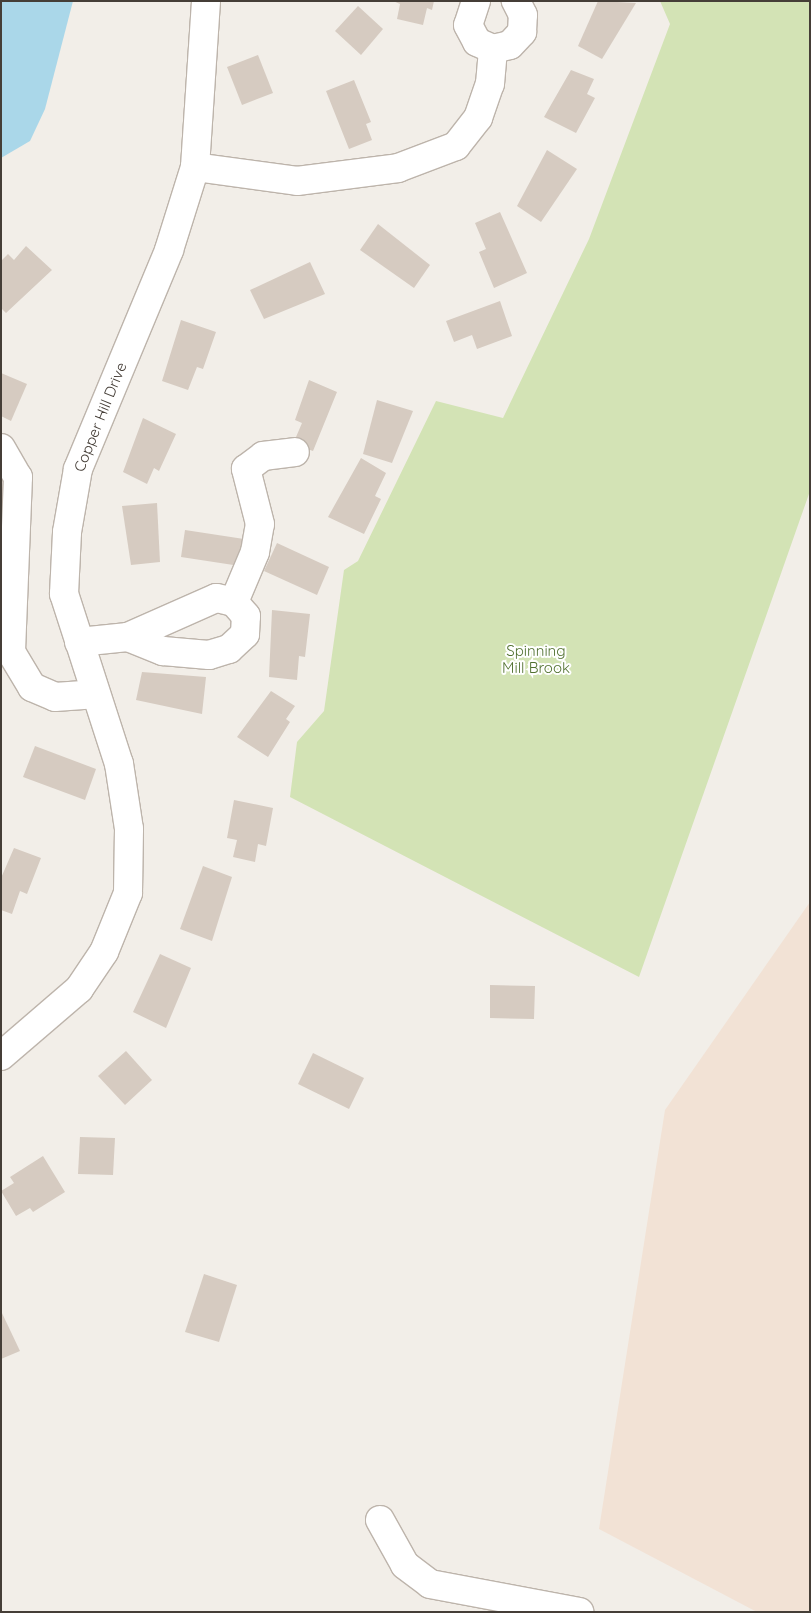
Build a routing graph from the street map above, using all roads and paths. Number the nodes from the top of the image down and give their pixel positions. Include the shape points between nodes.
1 (206, 1) edge
2 (476, 1) edge
3 (516, 1) edge
4 (493, 49) junction
5 (195, 167) junction
6 (1, 448) edge
7 (295, 452) dead end
8 (234, 602) junction
9 (128, 638) junction
10 (79, 642) junction
11 (94, 694) junction
12 (1, 1056) edge
13 (380, 1520) dead end
14 (579, 1612) edge

1 - 5 street, Copper Hill Drive
2 - 4 street via 468,25 477,42
3 - 4 street via 523,15 522,32 510,45
4 - 5 street via 490,84 478,118 456,146 398,168 297,181
5 - 10 street, Copper Hill Drive via 169,250 78,469 67,532 64,594
6 - 11 street via 18,477 11,652 32,687 56,697
7 - 8 street via 262,456 246,469 260,524 255,552
8 - 9 street via 216,598
8 - 9 street via 246,616 245,634 229,649 209,655 164,651
9 - 10 street
10 - 11 street, Copper Hill Drive
11 - 12 street, Copper Hill Drive via 119,764 129,829 128,893 104,952 79,989
13 - 14 street via 405,1565 430,1584

